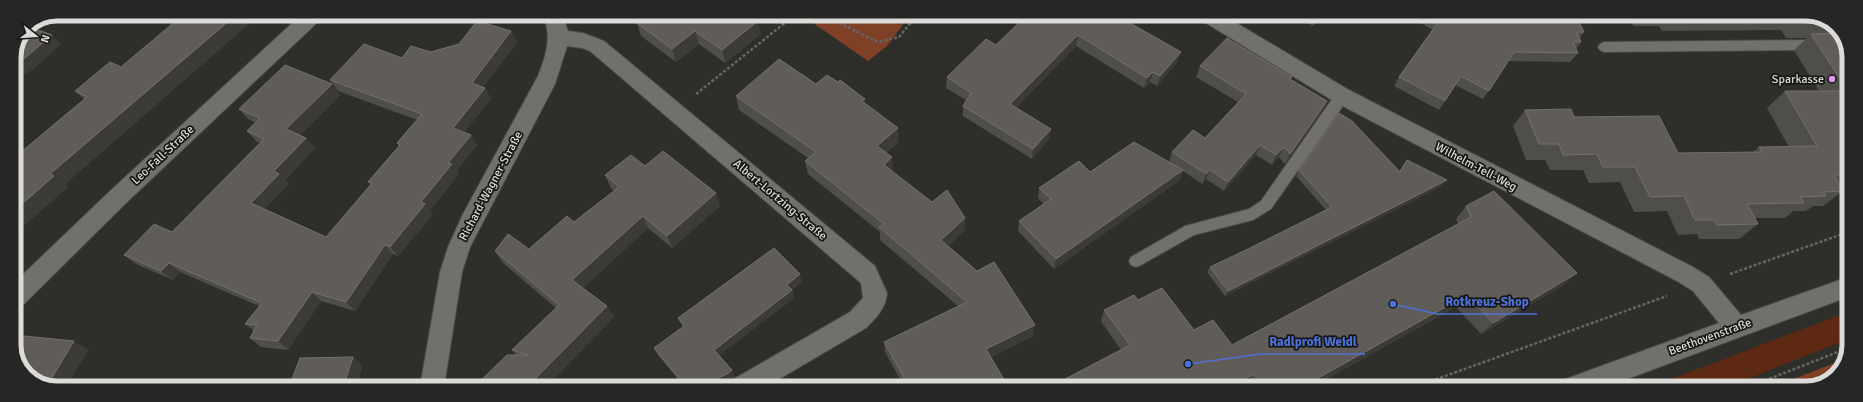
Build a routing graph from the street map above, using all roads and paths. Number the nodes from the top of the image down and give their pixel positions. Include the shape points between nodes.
1 (307, 21) edge
2 (554, 21) edge
3 (787, 21) edge
4 (835, 21) edge
5 (912, 21) edge
6 (1219, 21) edge
7 (559, 38) junction
8 (1830, 44) edge
9 (1604, 47) dead end
10 (1342, 96) junction
11 (674, 111) junction
12 (1842, 234) edge
13 (1136, 261) dead end
14 (1701, 284) junction
15 (1842, 289) edge
16 (21, 292) edge
17 (1736, 327) junction
18 (1841, 351) edge
19 (433, 381) edge
20 (753, 381) edge
21 (1431, 381) edge
22 (1591, 381) edge
23 (1764, 381) edge

1 - 16 street, Leo-Fall-Straße via 117,198
2 - 7 street
3 - 11 path
4 - 5 path via 878,42 899,38
6 - 10 street, Wilhelm-Tell-Weg
7 - 11 street, Albert-Lortzing-Straße via 588,41 597,46
7 - 19 street, Richard-Wagner-Straße via 556,61 546,84 459,247 451,272
8 - 9 lane
10 - 13 lane via 1266,205 1253,214 1190,230
10 - 14 street, Wilhelm-Tell-Weg
11 - 20 street, Albert-Lortzing-Straße via 867,273 874,286 876,297 871,308 858,320
12 - 14 path
14 - 17 street, Wilhelm-Tell-Weg
14 - 21 path
15 - 17 street, Beethovenstraße
17 - 22 street, Beethovenstraße
18 - 23 path

